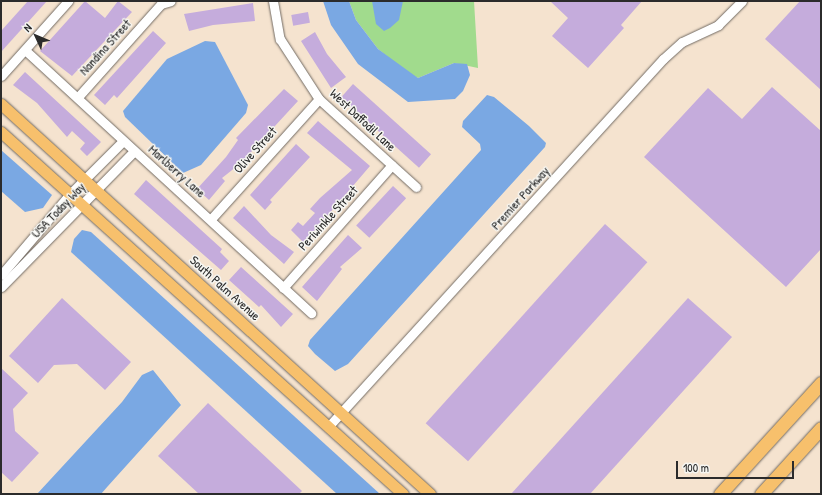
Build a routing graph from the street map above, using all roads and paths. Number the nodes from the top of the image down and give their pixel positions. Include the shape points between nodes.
1 (68, 1) edge
2 (171, 1) edge
3 (273, 1) edge
4 (742, 1) edge
5 (25, 50) junction
6 (1, 76) edge
7 (78, 97) junction
8 (319, 99) junction
9 (1, 104) edge
10 (1, 132) edge
11 (123, 140) junction
12 (134, 151) junction
13 (392, 165) junction
14 (85, 179) junction
15 (416, 187) dead end
16 (96, 189) junction
17 (69, 195) junction
18 (79, 203) junction
19 (211, 219) junction
20 (1, 275) edge
21 (1, 288) edge
22 (283, 288) junction
23 (311, 313) dead end
24 (821, 383) edge
25 (341, 413) junction
26 (328, 427) junction
27 (821, 428) edge
28 (403, 494) edge
29 (430, 494) edge
30 (720, 494) edge
31 (761, 494) edge

1 - 5 street
2 - 7 street, Nandina Street via 161,4
3 - 8 street, West Daffodil Lane via 280,39
4 - 25 street, Premier Parkway via 718,24 682,42 663,59
5 - 6 street
5 - 7 street, Marlberry Lane
7 - 11 street, Marlberry Lane
8 - 13 street, West Daffodil Lane
8 - 19 street, Olive Street
9 - 14 main road, South Palm Avenue
10 - 17 main road
11 - 12 street, Marlberry Lane
11 - 14 street, USA Today Way
12 - 16 street, USA Today Way
12 - 19 street, Marlberry Lane
13 - 15 street, West Daffodil Lane
13 - 22 street, Periwinkle Street
14 - 16 main road, South Palm Avenue
14 - 17 street, USA Today Way
16 - 18 street, USA Today Way
16 - 25 main road, South Palm Avenue
17 - 18 main road
17 - 20 street, USA Today Way
18 - 21 street, USA Today Way
18 - 26 main road
19 - 22 street, Marlberry Lane
22 - 23 street, Marlberry Lane
24 - 30 highway
25 - 26 street, Premier Parkway
25 - 29 main road, South Palm Avenue
26 - 28 main road
27 - 31 highway

